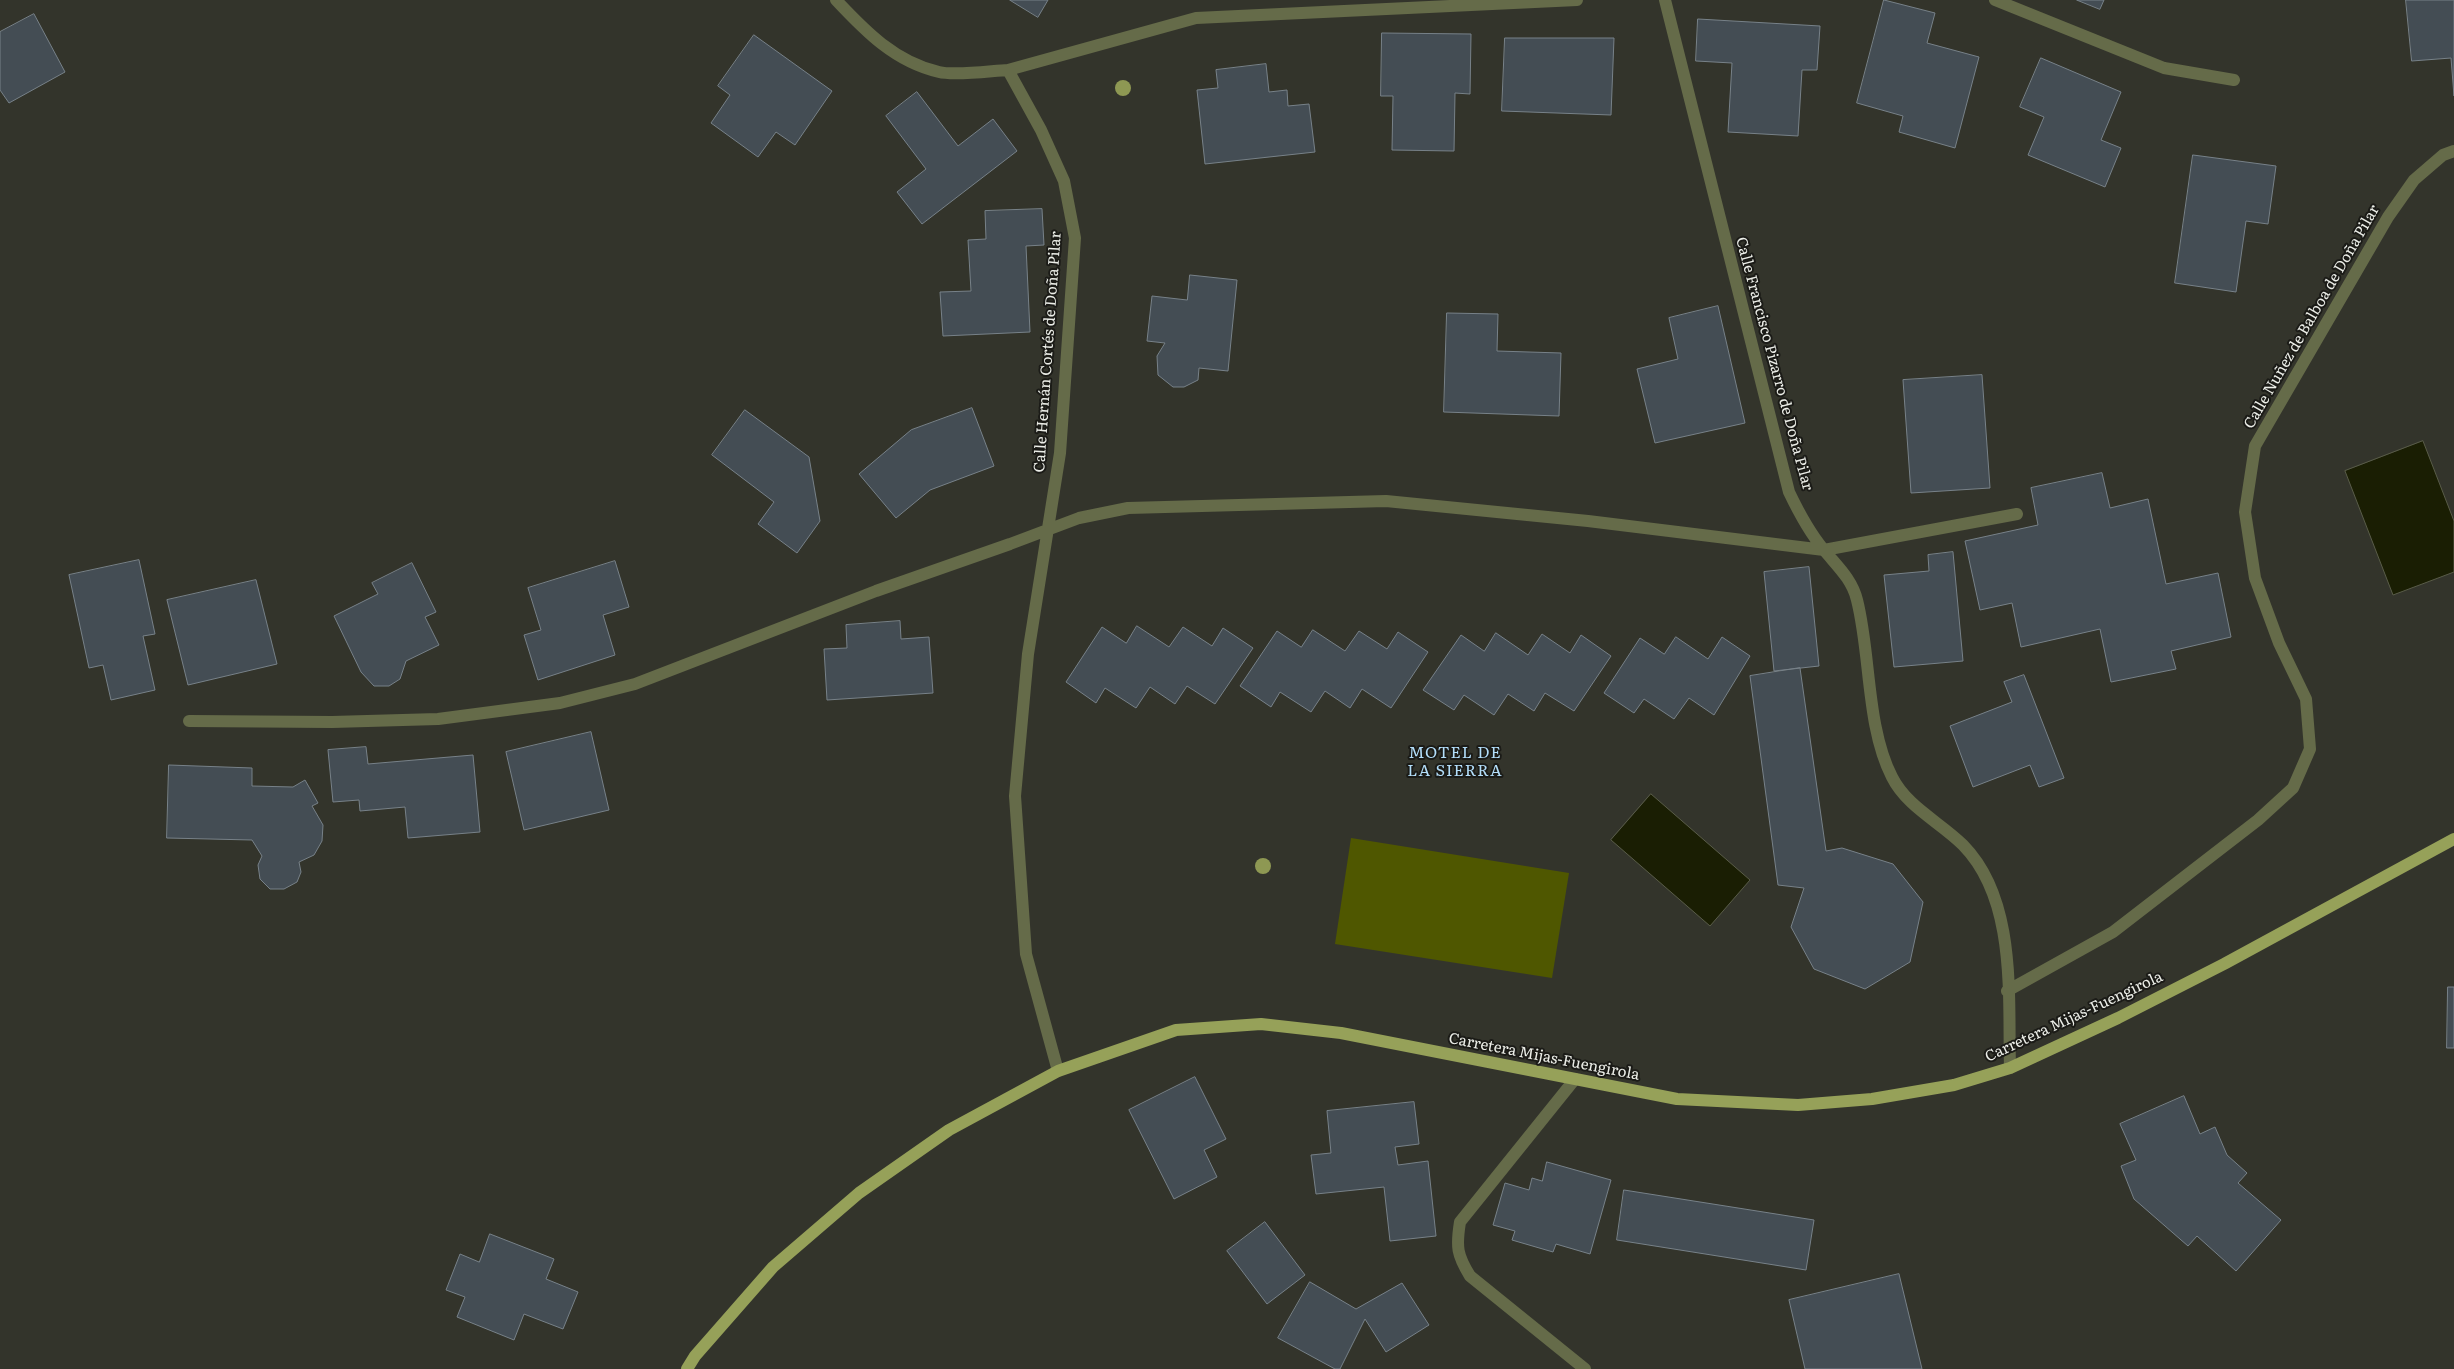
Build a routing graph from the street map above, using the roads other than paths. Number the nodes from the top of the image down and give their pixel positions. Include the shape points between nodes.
1 (836, 0) edge
2 (1577, 0) edge
3 (1665, 0) edge
4 (1995, 0) edge
5 (1008, 70) junction
6 (2234, 80) dead end
7 (2454, 150) edge
8 (2017, 514) dead end
9 (1047, 530) junction
10 (1824, 550) junction
11 (190, 721) dead end
12 (2454, 839) edge
13 (2007, 991) junction
14 (2010, 1068) junction
15 (1058, 1071) junction
16 (1575, 1079) junction
17 (687, 1369) edge
18 (1585, 1369) edge

1 - 5 street via 867,33 904,60 940,73
2 - 5 street via 1196,18
3 - 10 street, Calle Francisco Pizarro de Doña Pilar via 1789,492 1801,519
4 - 6 street via 2164,68
5 - 9 street, Calle Hernán Cortés de Doña Pilar via 1064,181 1075,238 1060,453
7 - 13 street, Calle Nuñez de Balboa de Doña Pilar via 2443,155 2414,180 2388,217 2255,446 2245,512 2254,578 2279,643 2306,699 2310,749 2293,788 2258,820 2113,932
8 - 10 street
9 - 10 street via 1079,518 1128,508 1386,501 1588,521
9 - 11 street via 876,591 635,684 560,703 438,719
9 - 15 street, Calle Hernán Cortés de Doña Pilar via 1028,654 1015,796 1026,954
10 - 13 street, Calle Francisco Pizarro de Doña Pilar via 1843,570 1857,598 1880,746 1892,778 1913,804 1962,844 1981,867 1995,897 2003,931
12 - 14 main road, Carretera Mijas-Fuengirola via 2224,964
13 - 14 street, Calle Francisco Pizarro de Doña Pilar
14 - 16 main road, Carretera Mijas-Fuengirola via 1954,1086 1872,1099 1798,1105 1677,1099
15 - 16 main road, Carretera Mijas-Fuengirola via 1176,1030 1261,1024 1341,1033
15 - 17 main road, Carretera Mijas-Fuengirola via 949,1130 859,1193 773,1267
16 - 18 street via 1460,1222 1457,1240 1458,1258 1470,1276

